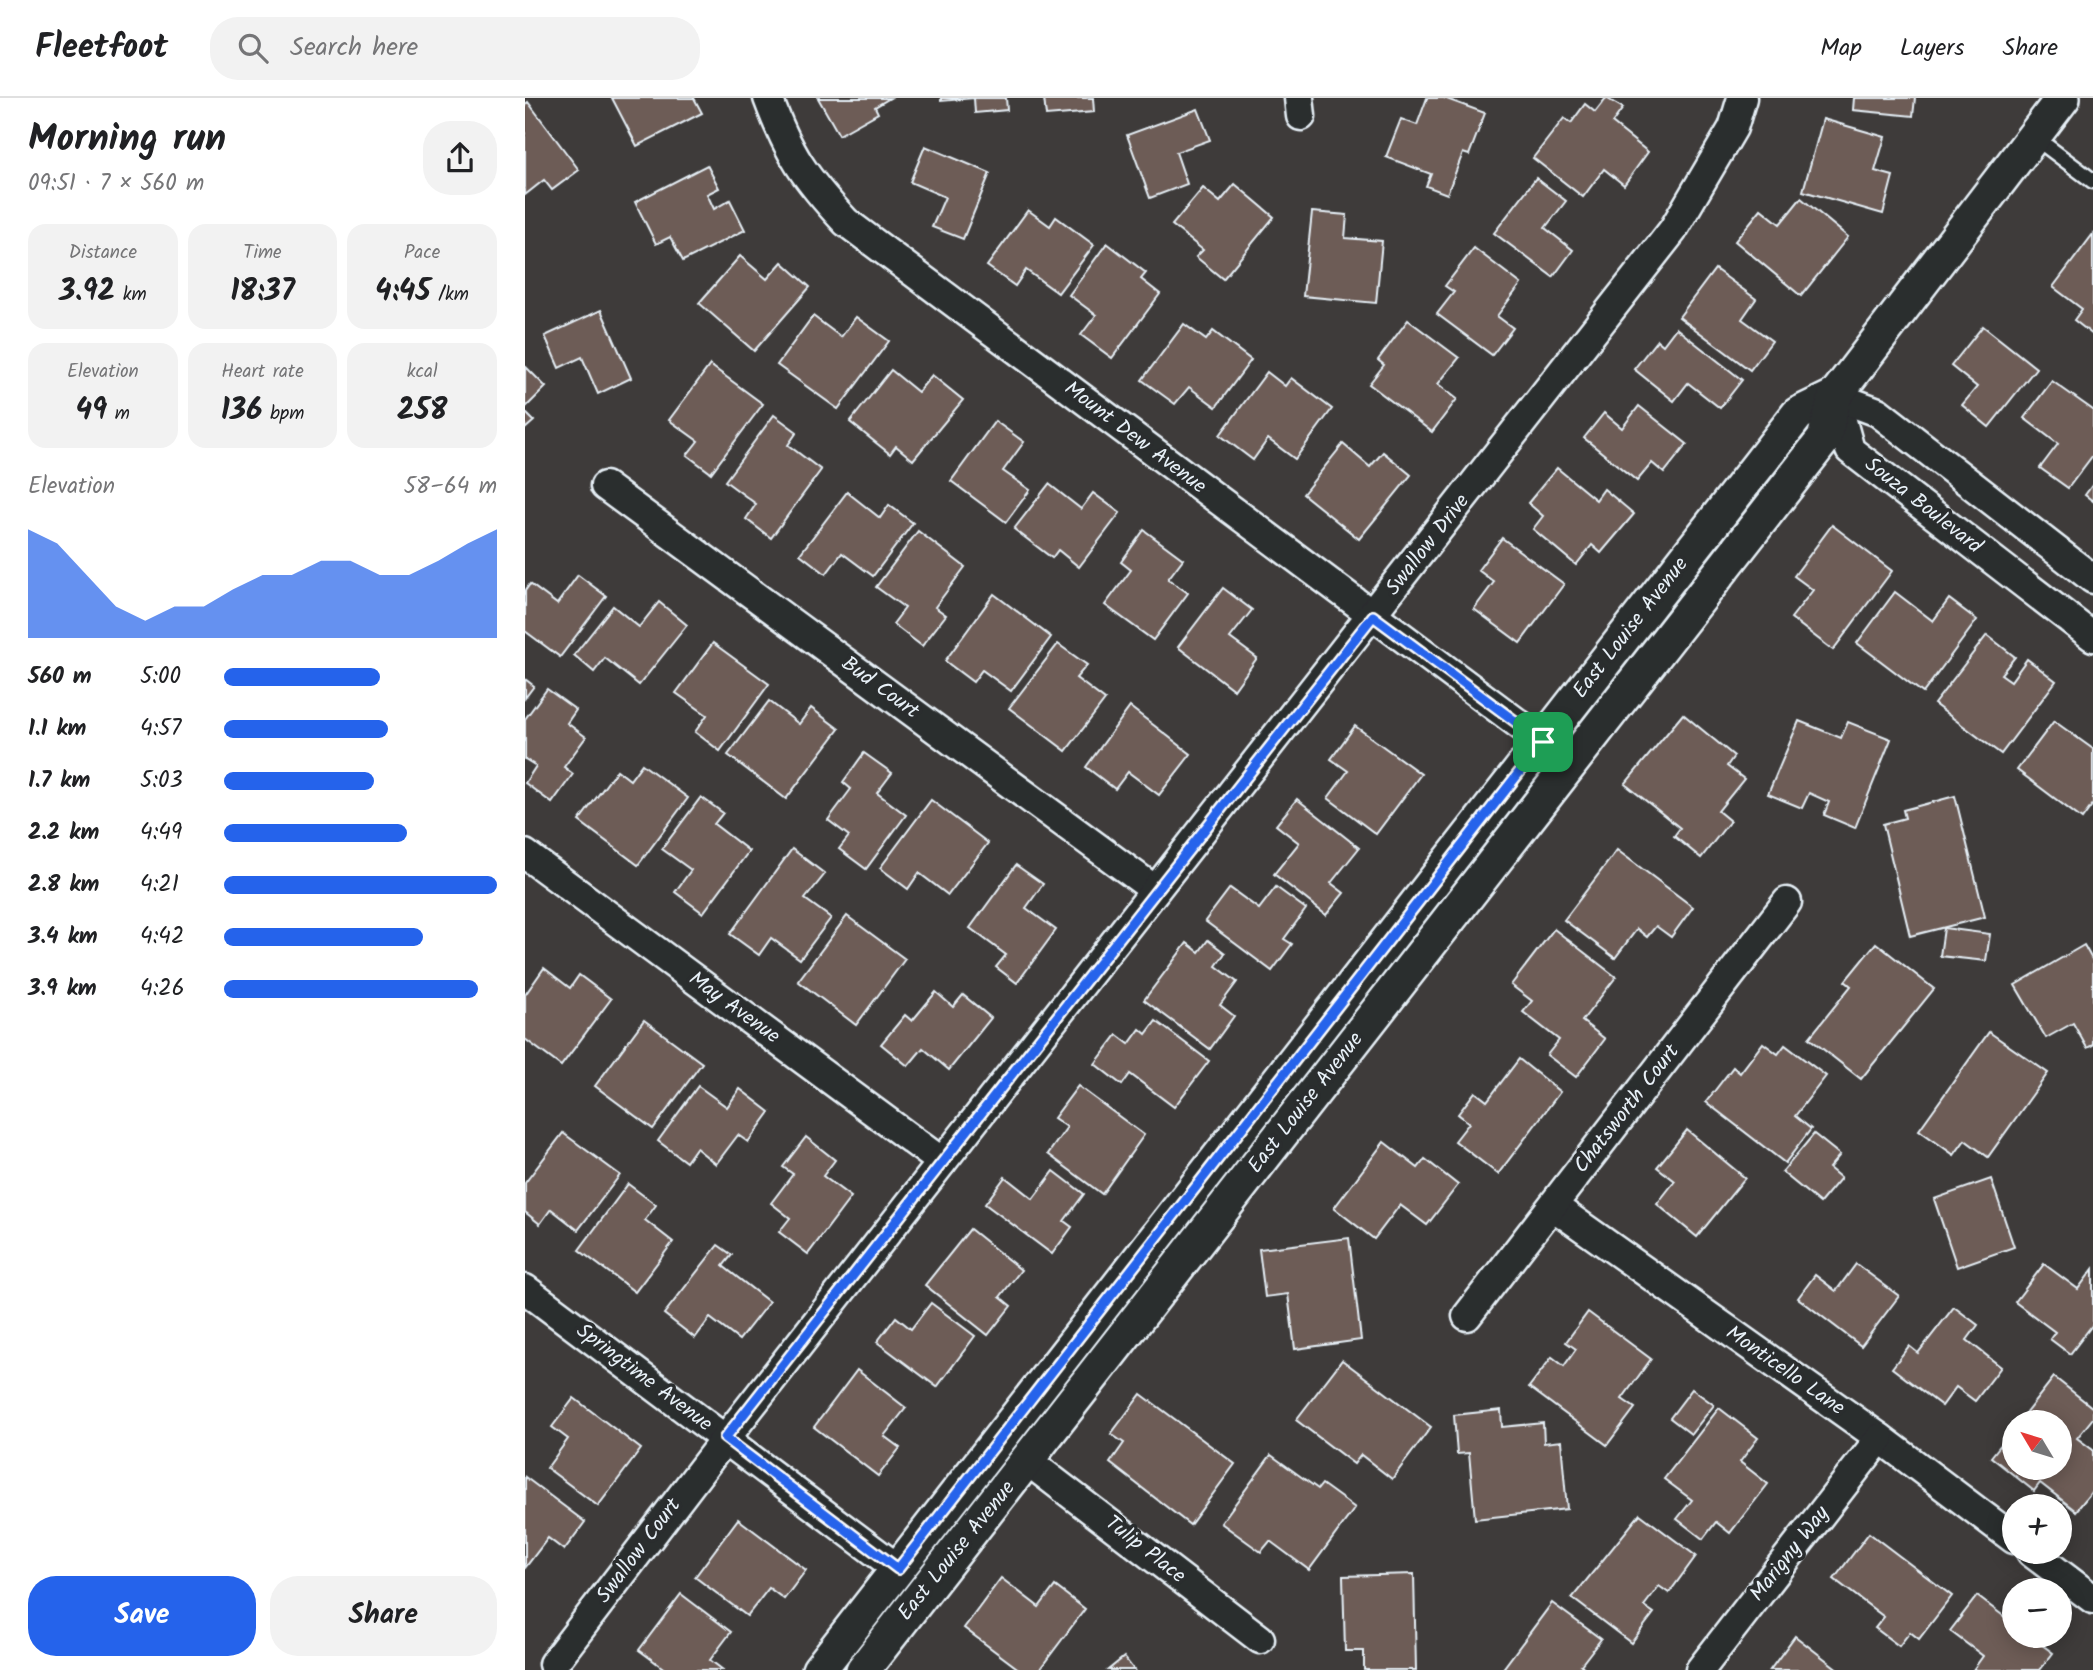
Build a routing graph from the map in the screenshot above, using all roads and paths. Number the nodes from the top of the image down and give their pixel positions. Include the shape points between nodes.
1 (768, 98) edge
2 (1742, 98) edge
3 (2063, 98) edge
4 (2033, 136) junction
5 (2093, 181) edge
6 (1835, 396) junction
7 (605, 486) dead end
8 (2093, 579) edge
9 (1373, 616) junction
10 (2093, 637) edge
11 (1543, 742) junction
12 (525, 854) edge
13 (1155, 890) junction
14 (1787, 902) dead end
15 (942, 1161) junction
16 (1553, 1206) junction
17 (525, 1289) edge
18 (1467, 1316) dead end
19 (725, 1438) junction
20 (1880, 1438) junction
21 (1029, 1462) junction
22 (2002, 1530) edge
23 (2047, 1564) edge
24 (898, 1569) junction
25 (2093, 1599) edge
26 (1260, 1639) dead end
27 (552, 1664) dead end
28 (819, 1670) edge
29 (863, 1670) edge
30 (1700, 1670) edge

1 - 9 street, Mount Dew Avenue via 786,146 813,187 846,222
2 - 9 street, Swallow Drive via 1733,128 1673,230
3 - 4 street, East Louise Avenue
4 - 5 lane
4 - 6 street, East Louise Avenue
6 - 8 street via 1878,412
6 - 10 street, Souza Boulevard via 1850,450
6 - 11 street, East Louise Avenue via 1798,414
6 - 21 street, East Louise Avenue via 1824,439
7 - 13 street, Bud Court
9 - 11 street, Mount Dew Avenue
9 - 13 street, Swallow Drive
11 - 24 street, East Louise Avenue
12 - 15 street, May Avenue
13 - 15 street, Swallow Drive
14 - 16 street, Chatsworth Court
15 - 19 street, Swallow Drive
16 - 18 street, Chatsworth Court
16 - 20 street, Monticello Lane
17 - 19 street, Springtime Avenue
19 - 24 street, Springtime Avenue
19 - 27 street, Swallow Court
20 - 22 street, Monticello Lane
20 - 30 street, Marigny Way
21 - 26 street, Tulip Place
21 - 29 street, East Louise Avenue
23 - 25 street
24 - 28 street, East Louise Avenue

